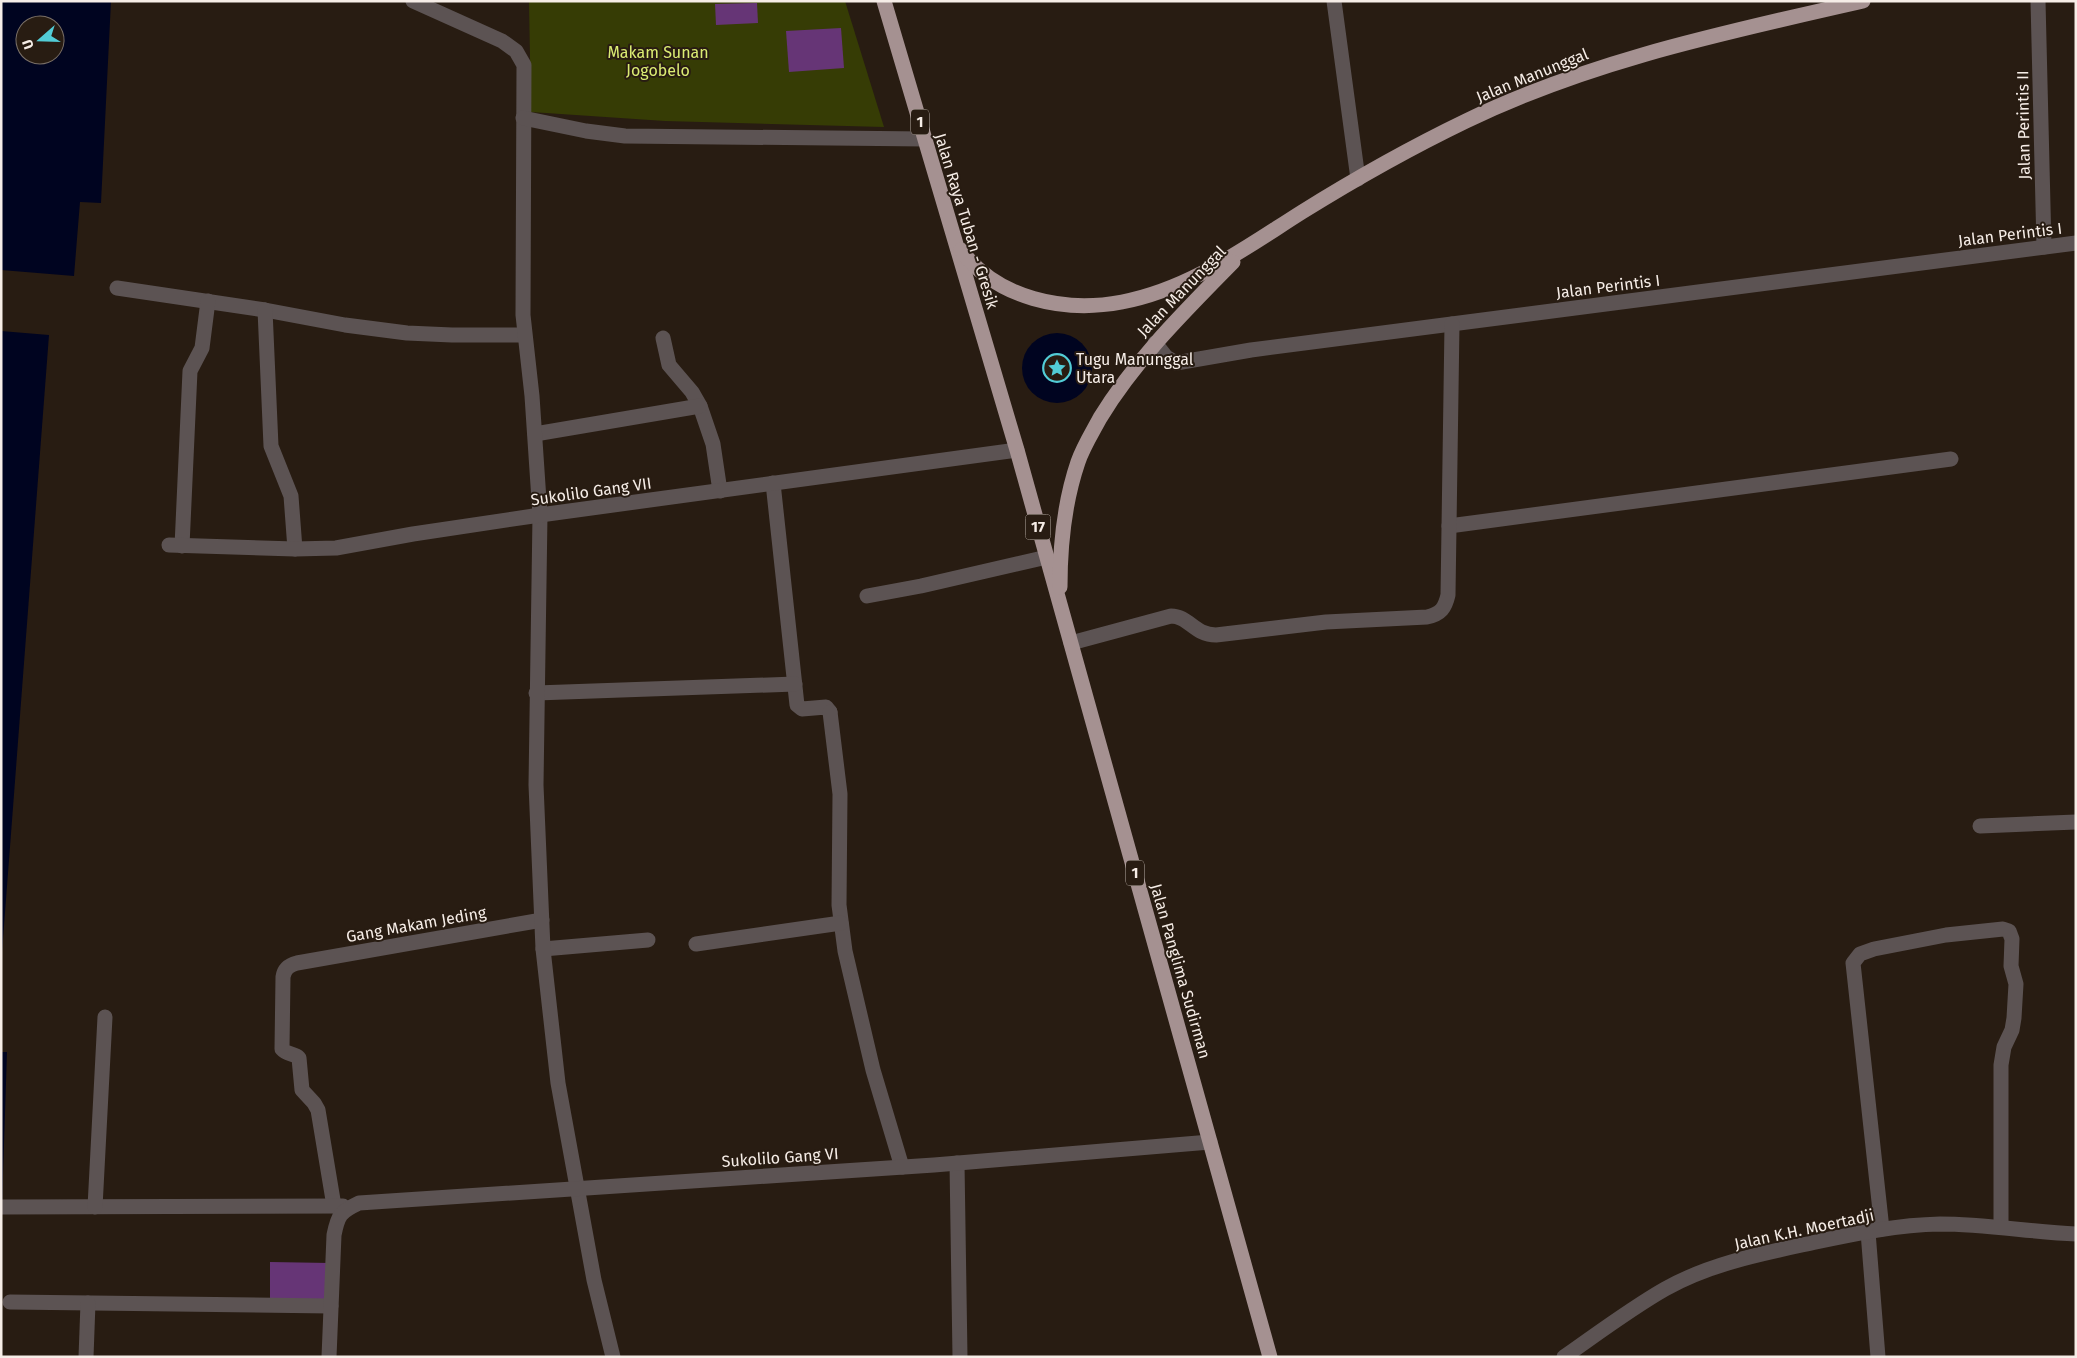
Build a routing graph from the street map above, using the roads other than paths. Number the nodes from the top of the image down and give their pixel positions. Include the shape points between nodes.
1 (413, 1) edge
2 (884, 1) edge
3 (1334, 1) edge
4 (1863, 1) edge
5 (2038, 1) edge
6 (523, 118) junction
7 (925, 139) junction
8 (1358, 179) junction
9 (956, 243) junction
10 (2076, 243) edge
11 (2044, 247) junction
12 (1243, 252) junction
13 (117, 288) dead end
14 (208, 302) junction
15 (265, 310) junction
16 (1452, 324) junction
17 (524, 335) junction
18 (663, 338) dead end
19 (1155, 343) junction
20 (700, 406) junction
21 (535, 434) junction
22 (1016, 450) junction
23 (1951, 459) dead end
24 (773, 484) junction
25 (720, 491) junction
26 (540, 515) junction
27 (1449, 526) junction
28 (294, 549) junction
29 (1047, 557) junction
30 (867, 596) dead end
31 (1060, 604) junction
32 (1071, 642) junction
33 (795, 684) junction
34 (536, 693) junction
35 (2076, 822) edge
36 (1980, 826) dead end
37 (542, 920) junction
38 (841, 923) junction
39 (648, 940) dead end
40 (696, 944) dead end
41 (543, 949) junction
42 (105, 1017) dead end
43 (1210, 1142) junction
44 (957, 1163) junction
45 (902, 1167) junction
46 (576, 1188) junction
47 (95, 1206) junction
48 (334, 1206) junction
49 (352, 1206) junction
50 (2, 1207) edge
51 (2001, 1226) junction
52 (1875, 1230) junction
53 (2076, 1234) edge
54 (10, 1302) dead end
55 (88, 1303) junction
56 (331, 1306) junction
57 (86, 1357) edge
58 (329, 1357) edge
59 (613, 1357) edge
60 (960, 1357) edge
61 (1270, 1357) edge
62 (1564, 1357) edge
63 (1878, 1357) edge

1 - 6 street via 502,41 516,51 524,66
2 - 7 highway, Jalan Raya Tuban - Gresik / 1
3 - 8 street
4 - 8 highway, Jalan Manunggal via 1582,72 1467,121
5 - 11 street, Jalan Perintis II
6 - 7 street via 586,132 625,136
6 - 17 street
7 - 9 highway, Jalan Raya Tuban - Gresik / 1
8 - 12 highway, Jalan Manunggal
9 - 12 highway, Jalan Manunggal via 982,273 1010,291 1075,305 1120,303 1145,297
9 - 22 highway, Jalan Raya Tuban - Gresik / 1
10 - 11 street, Jalan Perintis I
11 - 16 street, Jalan Perintis I
12 - 19 highway, Jalan Manunggal
13 - 14 street
14 - 15 street
14 - 28 street, Sukolilo Gang VII via 202,348 190,371 175,546
15 - 17 street via 407,333
15 - 28 street via 271,446 291,496
16 - 19 street, Jalan Perintis I via 1252,350 1183,363 1171,361
16 - 27 street
17 - 21 street
18 - 20 street via 669,364
19 - 31 highway, Jalan Manunggal via 1107,408 1078,461 1064,516
20 - 21 street
20 - 25 street via 713,444
21 - 26 street
22 - 24 street, Sukolilo Gang VII
22 - 29 highway, Jalan Panglima Sudirman / 17
23 - 27 street
24 - 25 street, Sukolilo Gang VII
24 - 33 street
25 - 26 street, Sukolilo Gang VII
26 - 28 street, Sukolilo Gang VII via 336,548
26 - 34 street
27 - 32 street via 1448,595 1444,608 1435,616 1326,622 1216,635 1201,633 1179,617 1172,616
29 - 30 street
29 - 31 highway, Jalan Panglima Sudirman / 17
31 - 32 highway, Jalan Panglima Sudirman / 1
32 - 43 highway, Jalan Panglima Sudirman / 1
33 - 34 street
33 - 38 street via 800,709 823,707 830,712 840,794
34 - 37 street
35 - 36 street
37 - 41 street
37 - 48 street, Gang Makam Jeding via 297,964 289,966 283,974 282,1046 286,1053 299,1058 302,1090 318,1110
38 - 40 street
38 - 45 street via 849,976 863,1033
39 - 41 street
41 - 46 street via 552,1049
42 - 47 street
43 - 44 street, Sukolilo Gang VI
43 - 61 highway, Jalan Panglima Sudirman / 1
44 - 45 street, Sukolilo Gang VI
44 - 60 street
45 - 46 street, Sukolilo Gang VI
46 - 49 street, Sukolilo Gang VI
46 - 59 street
47 - 48 street, Sukolilo Gang VI
47 - 50 street, Sukolilo Gang VI
48 - 49 street, Sukolilo Gang VI
49 - 56 street via 337,1220
51 - 52 street, Jalan K.H. Moertadji via 1937,1224
51 - 52 street via 2001,1065 2013,1024 2016,984 2011,966 2011,936 2003,929 1946,935 1874,949 1860,954 1854,963
51 - 53 street, Jalan K.H. Moertadji
52 - 62 street, Jalan K.H. Moertadji via 1738,1260 1690,1277 1638,1306
52 - 63 street
54 - 55 street
55 - 56 street
55 - 57 street
56 - 58 street

